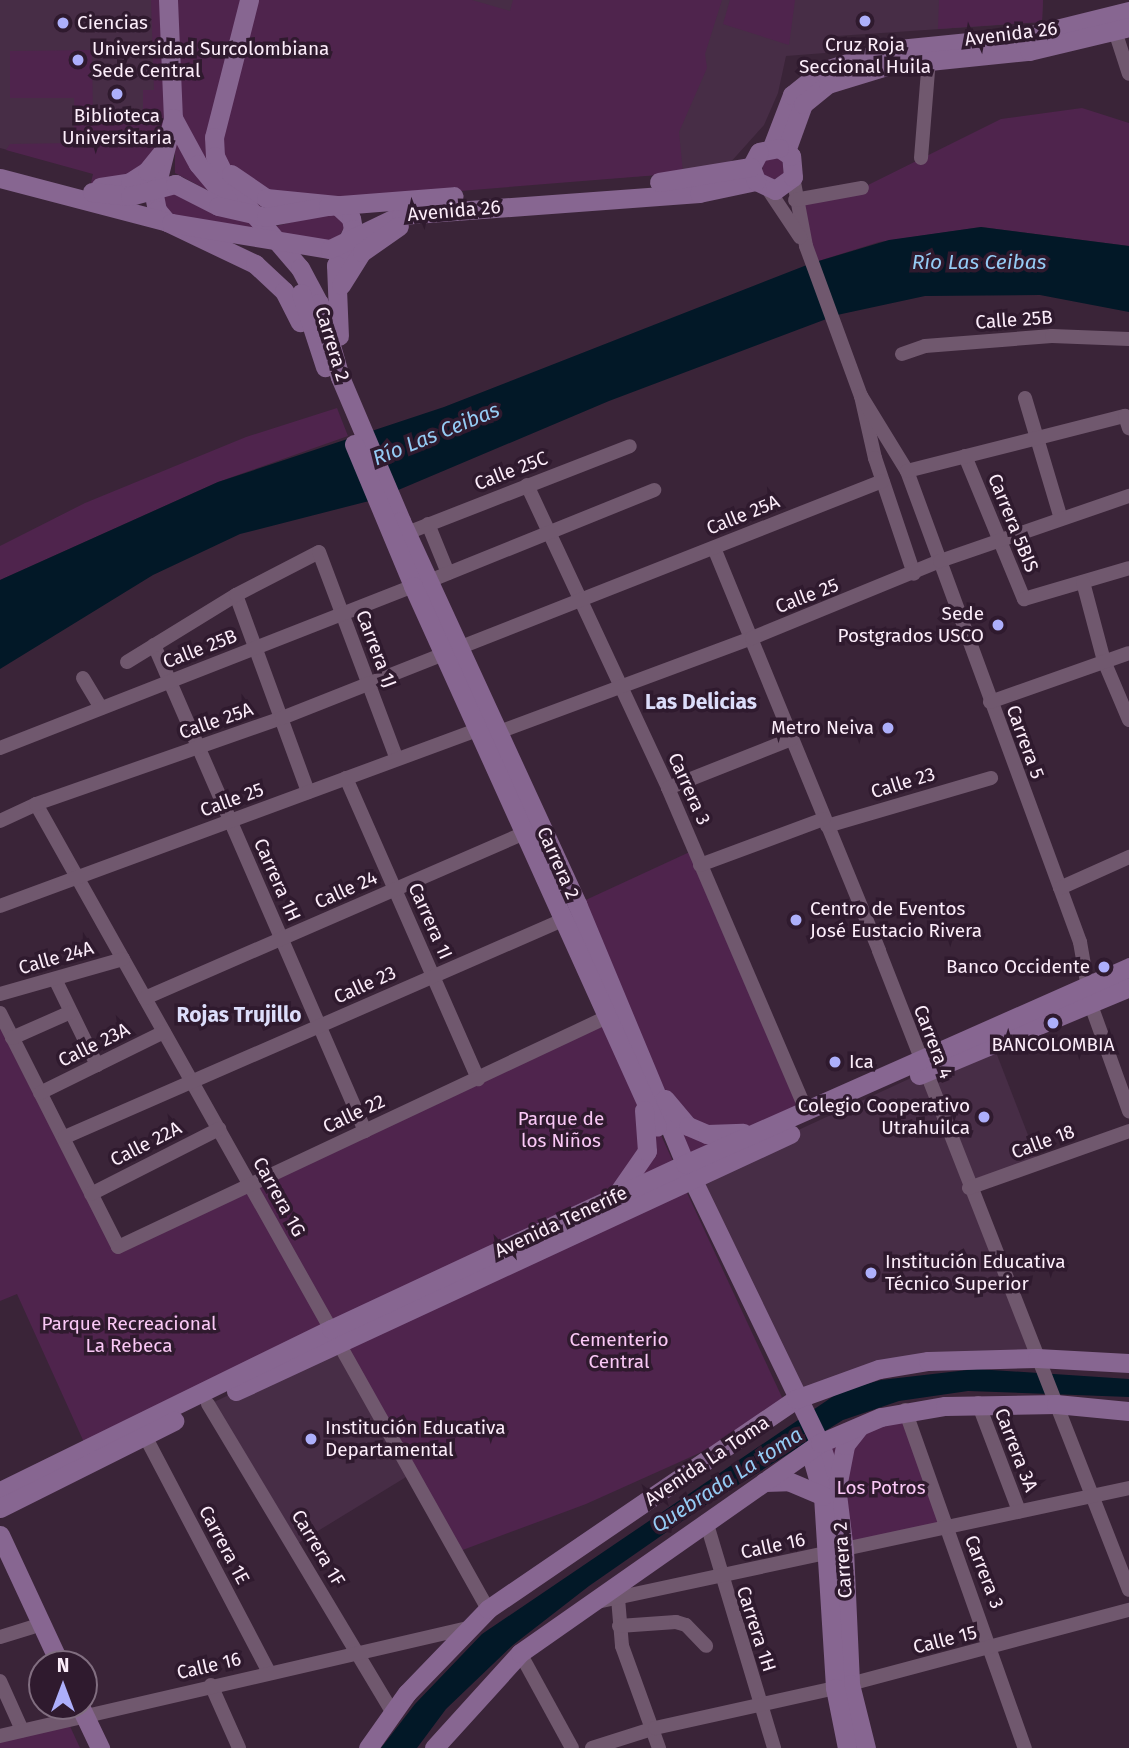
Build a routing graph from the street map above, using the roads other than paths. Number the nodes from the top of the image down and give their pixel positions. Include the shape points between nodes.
1 (168, 0) edge
2 (248, 2) edge
3 (1129, 11) edge
4 (1122, 29) edge
5 (929, 59) junction
6 (1129, 74) edge
7 (173, 118) junction
8 (216, 128) junction
9 (171, 140) junction
10 (779, 149) junction
11 (921, 158) dead end
12 (0, 169) edge
13 (793, 177) junction
14 (0, 178) edge
15 (759, 179) junction
16 (156, 187) junction
17 (74, 188) junction
18 (862, 188) dead end
19 (795, 200) junction
20 (338, 205) junction
21 (490, 207) junction
22 (167, 222) junction
23 (346, 244) junction
24 (806, 246) junction
25 (305, 287) junction
26 (338, 317) junction
27 (1129, 339) edge
28 (902, 354) dead end
29 (334, 370) junction
30 (861, 396) junction
31 (1025, 398) dead end
32 (1128, 425) edge
33 (1034, 438) junction
34 (630, 446) dead end
35 (897, 449) junction
36 (965, 456) junction
37 (875, 458) junction
38 (907, 471) junction
39 (883, 481) junction
40 (527, 485) junction
41 (654, 490) dead end
42 (1129, 496) edge
43 (1061, 519) junction
44 (428, 524) junction
45 (399, 527) junction
46 (551, 532) junction
47 (999, 540) junction
48 (714, 548) junction
49 (940, 561) junction
50 (1129, 568) edge
51 (448, 573) junction
52 (914, 575) junction
53 (1083, 582) junction
54 (421, 584) junction
55 (236, 595) junction
56 (579, 601) junction
57 (342, 614) junction
58 (752, 638) junction
59 (153, 645) junction
60 (256, 648) junction
61 (453, 651) junction
62 (1129, 653) edge
63 (127, 662) dead end
64 (1104, 662) junction
65 (83, 678) dead end
66 (169, 681) junction
67 (620, 684) junction
68 (370, 685) junction
69 (990, 702) junction
70 (100, 708) junction
71 (282, 718) junction
72 (1129, 720) edge
73 (477, 730) junction
74 (499, 732) junction
75 (792, 739) junction
76 (0, 748) edge
77 (198, 748) junction
78 (397, 759) junction
79 (346, 778) junction
80 (991, 778) dead end
81 (668, 788) junction
82 (309, 792) junction
83 (36, 804) junction
84 (0, 821) edge
85 (230, 821) junction
86 (825, 822) junction
87 (524, 833) junction
88 (1129, 857) edge
89 (701, 865) junction
90 (77, 878) junction
91 (1060, 888) junction
92 (395, 889) junction
93 (0, 906) edge
94 (565, 919) junction
95 (282, 939) junction
96 (123, 959) junction
97 (1129, 967) edge
98 (433, 976) junction
99 (55, 979) junction
100 (1129, 987) edge
101 (0, 995) edge
102 (1090, 995) junction
103 (145, 998) junction
104 (71, 1012) junction
105 (0, 1013) edge
106 (607, 1017) junction
107 (320, 1026) junction
108 (164, 1032) junction
109 (12, 1038) junction
110 (97, 1065) junction
111 (922, 1067) junction
112 (478, 1079) junction
113 (192, 1082) junction
114 (644, 1082) junction
115 (40, 1093) junction
116 (1129, 1111) edge
117 (807, 1113) junction
118 (219, 1129) junction
119 (768, 1129) junction
120 (365, 1131) junction
121 (1129, 1131) edge
122 (65, 1137) junction
123 (684, 1173) junction
124 (249, 1183) junction
125 (969, 1188) junction
126 (91, 1194) junction
127 (614, 1197) junction
128 (334, 1335) junction
129 (1129, 1363) edge
130 (1040, 1364) junction
131 (1054, 1399) junction
132 (978, 1403) junction
133 (208, 1404) junction
134 (793, 1406) junction
135 (905, 1410) junction
136 (1129, 1411) edge
137 (861, 1425) junction
138 (145, 1436) junction
139 (813, 1444) junction
140 (763, 1482) junction
141 (1129, 1488) edge
142 (0, 1491) edge
143 (830, 1495) junction
144 (1091, 1495) junction
145 (0, 1508) edge
146 (1019, 1511) junction
147 (706, 1521) junction
148 (946, 1525) junction
149 (0, 1535) edge
150 (837, 1552) junction
151 (0, 1563) edge
152 (719, 1576) junction
153 (1129, 1590) edge
154 (618, 1598) junction
155 (589, 1604) junction
156 (488, 1609) junction
157 (1129, 1610) edge
158 (619, 1626) junction
159 (32, 1628) junction
160 (469, 1628) junction
161 (0, 1637) edge
162 (706, 1646) dead end
163 (993, 1648) junction
164 (42, 1650) edge
165 (53, 1650) edge
166 (357, 1652) junction
167 (520, 1653) junction
168 (269, 1672) junction
169 (0, 1681) edge
170 (211, 1685) junction
171 (843, 1686) junction
172 (759, 1703) junction
173 (98, 1707) edge
174 (392, 1713) junction
175 (50, 1720) edge
176 (79, 1720) edge
177 (82, 1720) edge
178 (655, 1728) junction
179 (22, 1730) junction
180 (0, 1736) edge
181 (88, 1748) edge
182 (100, 1748) edge
183 (239, 1748) edge
184 (369, 1748) edge
185 (434, 1748) edge
186 (572, 1748) edge
187 (592, 1748) edge
188 (659, 1748) edge
189 (774, 1748) edge
190 (847, 1748) edge
191 (866, 1748) edge
192 (1025, 1748) edge

1 - 7 main road
2 - 8 main road, Carrera 2
3 - 10 main road, Avenida 26 via 1028,36 889,50 822,71 792,95
4 - 5 main road, Avenida 26 via 1029,51
4 - 6 street
5 - 10 main road, Avenida 26 via 890,65 818,89 803,104
5 - 11 street
7 - 9 main road
7 - 25 main road, Carrera 2 via 198,164
8 - 20 main road via 231,174 247,187 279,201
8 - 25 main road, Carrera 2 via 215,156 229,185
9 - 16 main road
9 - 17 main road via 152,166 130,182
10 - 13 main road via 794,163
10 - 15 main road, Avenida 26 via 759,152
12 - 17 main road, Avenida 26
13 - 15 main road, Avenida 26 via 783,187
13 - 19 street, Carrera 5
14 - 22 main road, Avenida 26
15 - 20 main road, Avenida 26
15 - 21 main road, Avenida 26 via 699,193
15 - 24 street, Carrera 5
16 - 17 main road, Avenida 26 via 117,197
16 - 20 main road, Avenida 26 via 175,184 218,205 258,217
16 - 22 main road via 155,202
18 - 19 street
19 - 24 street, Carrera 5
20 - 23 main road via 353,224
21 - 23 main road, Avenida 26 via 401,215 370,227
21 - 26 main road via 409,223 382,235 346,271
22 - 23 main road, Avenida 26 via 310,247
22 - 29 main road via 240,255 271,278
23 - 26 main road via 336,265
24 - 30 street, Carrera 5
25 - 29 main road, Carrera 2
26 - 29 main road
27 - 28 street, Calle 25B via 1052,336 925,346
29 - 45 main road, Carrera 2
29 - 45 main road, Carrera 2 via 336,399
30 - 35 street, Carrera 5
30 - 37 street, Carrera 5
31 - 33 street
32 - 33 street
33 - 36 street
33 - 43 street
34 - 40 street, Calle 25C
35 - 37 street via 883,446
35 - 38 street, Carrera 5
36 - 38 street
36 - 47 street, Carrera 5BIS
37 - 39 street, Carrera 5
38 - 49 street, Carrera 5
39 - 48 street, Calle 25A
39 - 52 street, Carrera 5
40 - 44 street, Calle 25C
40 - 46 street, Carrera 3
41 - 46 street, Calle 25B
42 - 43 street, Calle 25
43 - 47 street, Calle 25
44 - 45 street, Calle 25C
44 - 51 street
45 - 54 main road, Carrera 2
46 - 51 street, Calle 25B
46 - 56 street, Carrera 3
47 - 49 street, Calle 25
47 - 53 street, Carrera 5BIS via 1021,596 1029,600
48 - 56 street, Calle 25A
48 - 58 street, Carrera 4
49 - 52 street, Calle 25
49 - 69 street, Carrera 5
50 - 53 street
51 - 54 street, Calle 25B
52 - 58 street, Calle 25
53 - 64 street
54 - 57 street, Calle 25B
54 - 61 main road, Carrera 2
55 - 57 street, Carrera 1J via 319,552
55 - 59 street
55 - 60 street
56 - 61 street, Calle 25A
56 - 67 street, Carrera 3
57 - 60 street, Calle 25B
57 - 68 street, Carrera 1J
58 - 67 street, Calle 25
58 - 75 street, Carrera 4
59 - 63 street
59 - 66 street, Carrera 1H
60 - 66 street, Calle 25B
60 - 71 street
61 - 68 street, Calle 25A
61 - 73 main road, Carrera 2
61 - 74 main road, Carrera 2
62 - 64 street
64 - 69 street
64 - 72 street
65 - 70 street
66 - 70 street, Calle 25B
66 - 77 street, Carrera 1H
67 - 74 street, Calle 25
67 - 81 street, Carrera 3
68 - 71 street, Calle 25A
68 - 78 street, Carrera 1J
69 - 91 street, Carrera 5
70 - 76 street, Calle 25B
71 - 77 street, Calle 25A
71 - 82 street
73 - 78 street, Calle 25
73 - 87 main road, Carrera 2
74 - 114 main road, Carrera 2
75 - 81 street
75 - 86 street, Carrera 4
77 - 83 street, Calle 25A
77 - 85 street, Carrera 1H
78 - 79 street, Calle 25
79 - 82 street, Calle 25
79 - 92 street, Carrera 1I
80 - 86 street, Calle 23
81 - 89 street, Carrera 3
82 - 85 street, Calle 25
83 - 84 street, Calle 25A
83 - 90 street, Carrera 1G
85 - 90 street, Calle 25
85 - 95 street, Carrera 1H
86 - 89 street, Calle 23
86 - 111 street, Carrera 4
87 - 92 street, Calle 24
87 - 94 main road, Carrera 2
88 - 91 street
89 - 117 street, Carrera 3
90 - 93 street, Calle 25
90 - 96 street, Carrera 1G
91 - 102 street, Carrera 5 via 1084,955
92 - 95 street, Calle 24
92 - 98 street, Carrera 1I
94 - 98 street, Calle 23
94 - 106 main road, Carrera 2
95 - 103 street, Calle 24
95 - 107 street, Carrera 1H
96 - 99 street, Calle 24A
96 - 103 street, Carrera 1G
97 - 102 main road, Avenida Tenerife
98 - 107 street, Calle 23
98 - 112 street, Carrera 1I
99 - 101 street, Calle 24A
99 - 104 street
100 - 102 main road, Avenida Tenerife
102 - 111 main road, Avenida Tenerife
102 - 116 street, Carrera 5
103 - 108 street, Carrera 1G
104 - 109 street
104 - 110 street
105 - 109 street
106 - 112 street, Calle 22
106 - 114 main road, Carrera 2
107 - 113 street, Calle 23
107 - 120 street, Carrera 1H
108 - 110 street, Calle 23A
108 - 113 street, Carrera 1G
109 - 115 street
110 - 115 street, Calle 23A
111 - 117 main road, Avenida Tenerife
111 - 123 main road, Avenida Tenerife
111 - 125 street, Carrera 4
112 - 120 street, Calle 22
113 - 118 street, Carrera 1G
113 - 122 street, Calle 23
114 - 119 main road via 688,1126 707,1134 726,1136
114 - 123 main road, Carrera 2
114 - 127 main road via 647,1151
115 - 122 street
117 - 119 main road, Avenida Tenerife
118 - 124 street, Carrera 1G
118 - 126 street, Calle 22A
119 - 123 main road, Avenida Tenerife
120 - 124 street, Calle 22
121 - 125 street, Calle 18
122 - 126 street
123 - 127 main road, Avenida Tenerife
123 - 128 main road, Avenida Tenerife
123 - 134 main road, Carrera 2
124 - 126 street, Calle 22 via 118,1247
124 - 128 street, Carrera 1G
125 - 130 street, Carrera 4
127 - 128 main road, Avenida Tenerife
128 - 133 main road, Avenida Tenerife
128 - 142 main road, Avenida Tenerife
128 - 156 street, Carrera 1G
129 - 130 main road, Avenida La Toma
130 - 131 street, Carrera 4
130 - 134 main road, Avenida La Toma via 928,1361 879,1369
131 - 132 main road
131 - 136 main road
131 - 144 street, Carrera 4
132 - 135 main road
132 - 146 street, Carrera 3A
133 - 138 main road, Avenida Tenerife
133 - 166 street, Carrera 1F
134 - 139 main road, Carrera 2
134 - 156 main road, Avenida La Toma
135 - 137 main road
135 - 148 street, Carrera 3
137 - 139 main road
137 - 143 main road via 845,1445
138 - 145 main road, Avenida Tenerife
138 - 168 street, Carrera 1E
139 - 140 main road
139 - 143 main road, Carrera 2
140 - 143 main road via 788,1481
140 - 147 main road
141 - 144 street, Calle 16
143 - 150 main road, Carrera 2
144 - 146 street, Calle 16
144 - 153 street, Carrera 4
146 - 148 street, Calle 16
147 - 152 street, Carrera 1H
147 - 155 main road
148 - 150 street, Calle 16
148 - 163 street, Carrera 3
149 - 165 main road
150 - 152 street, Calle 16
150 - 171 main road, Carrera 2
151 - 159 main road
152 - 154 street, Calle 16
152 - 172 street, Carrera 1H
154 - 155 street, Calle 16
154 - 158 street
155 - 167 main road
156 - 160 main road, Avenida La Toma
157 - 163 street, Calle 15
158 - 162 street via 676,1622 687,1625
158 - 178 street via 626,1659
159 - 161 street
159 - 164 main road
160 - 166 street, Calle 16
160 - 174 main road, Avenida La Toma
163 - 171 street, Calle 15
163 - 192 street, Carrera 3
166 - 168 street, Calle 16
166 - 174 street, Carrera 1F
167 - 185 main road
167 - 186 street
168 - 170 street, Calle 16
169 - 179 street
170 - 173 street, Calle 16
170 - 183 street
171 - 172 street, Calle 15
171 - 190 main road, Carrera 2
171 - 191 main road, Carrera 2
172 - 178 street, Calle 15
172 - 189 street, Carrera 1H
174 - 184 main road, Avenida La Toma
175 - 179 street, Calle 16
176 - 181 main road
177 - 182 main road
178 - 187 street, Calle 15
178 - 188 street
179 - 180 street, Calle 16

